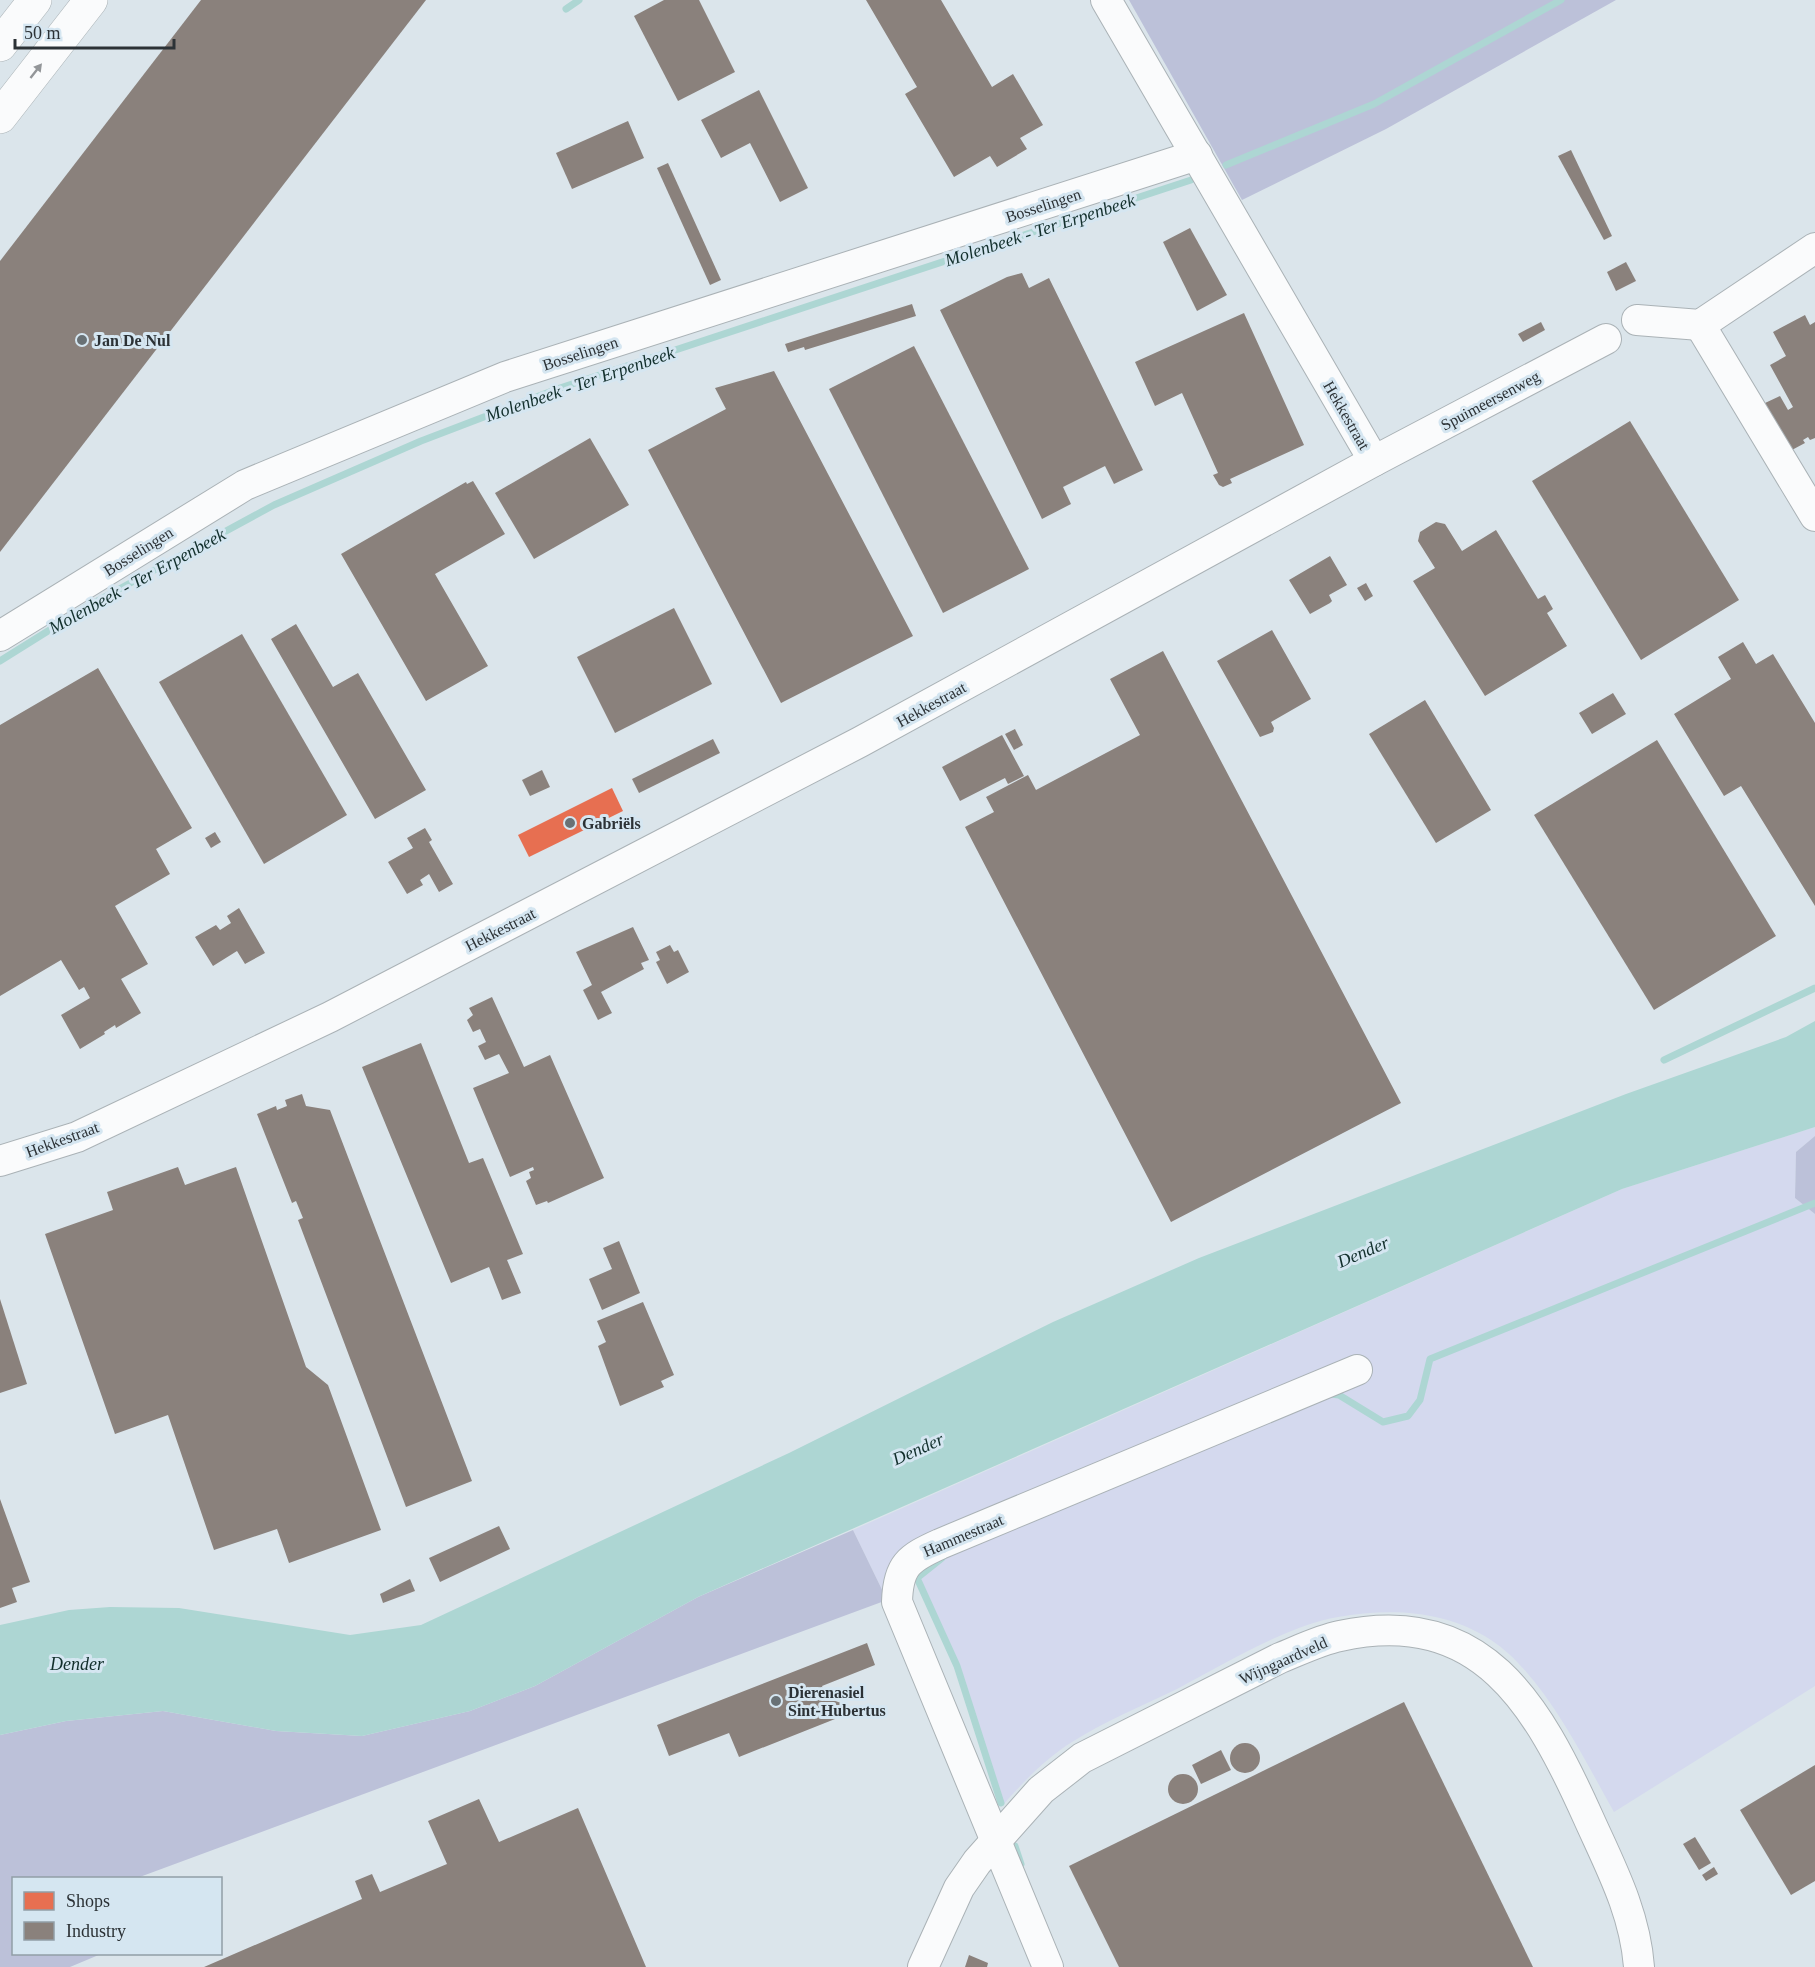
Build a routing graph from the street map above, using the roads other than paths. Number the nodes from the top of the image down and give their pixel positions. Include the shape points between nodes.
1 (35, 0) edge
2 (91, 0) edge
3 (1106, 0) edge
4 (0, 45) edge
5 (0, 117) edge
6 (1197, 155) junction
7 (1815, 248) edge
8 (1637, 320) dead end
9 (1700, 325) junction
10 (1606, 339) dead end
11 (1374, 461) junction
12 (1815, 516) edge
13 (0, 636) edge
14 (0, 1161) edge
15 (1358, 1370) dead end
16 (996, 1837) junction
17 (923, 1967) edge
18 (1048, 1967) edge
19 (1639, 1967) edge

1 - 4 main road
5 -> 2 main road
3 - 6 street, Hekkestraat
6 - 11 street, Hekkestraat
6 - 13 street, Bosselingen via 505,377 245,485
7 - 9 street
8 - 9 street
9 - 12 street
10 - 11 street, Spuimeersenweg
11 - 14 street, Hekkestraat via 860,742 330,1017 77,1137
15 - 16 street, Hammestraat via 911,1557 897,1581 897,1602
16 - 17 street, Wijngaardveld via 959,1888
16 - 18 street, Hammestraat
16 - 19 street, Wijngaardveld via 1041,1790 1082,1758 1280,1658 1340,1636 1413,1631 1480,1656 1531,1709 1561,1758 1616,1875 1628,1910

